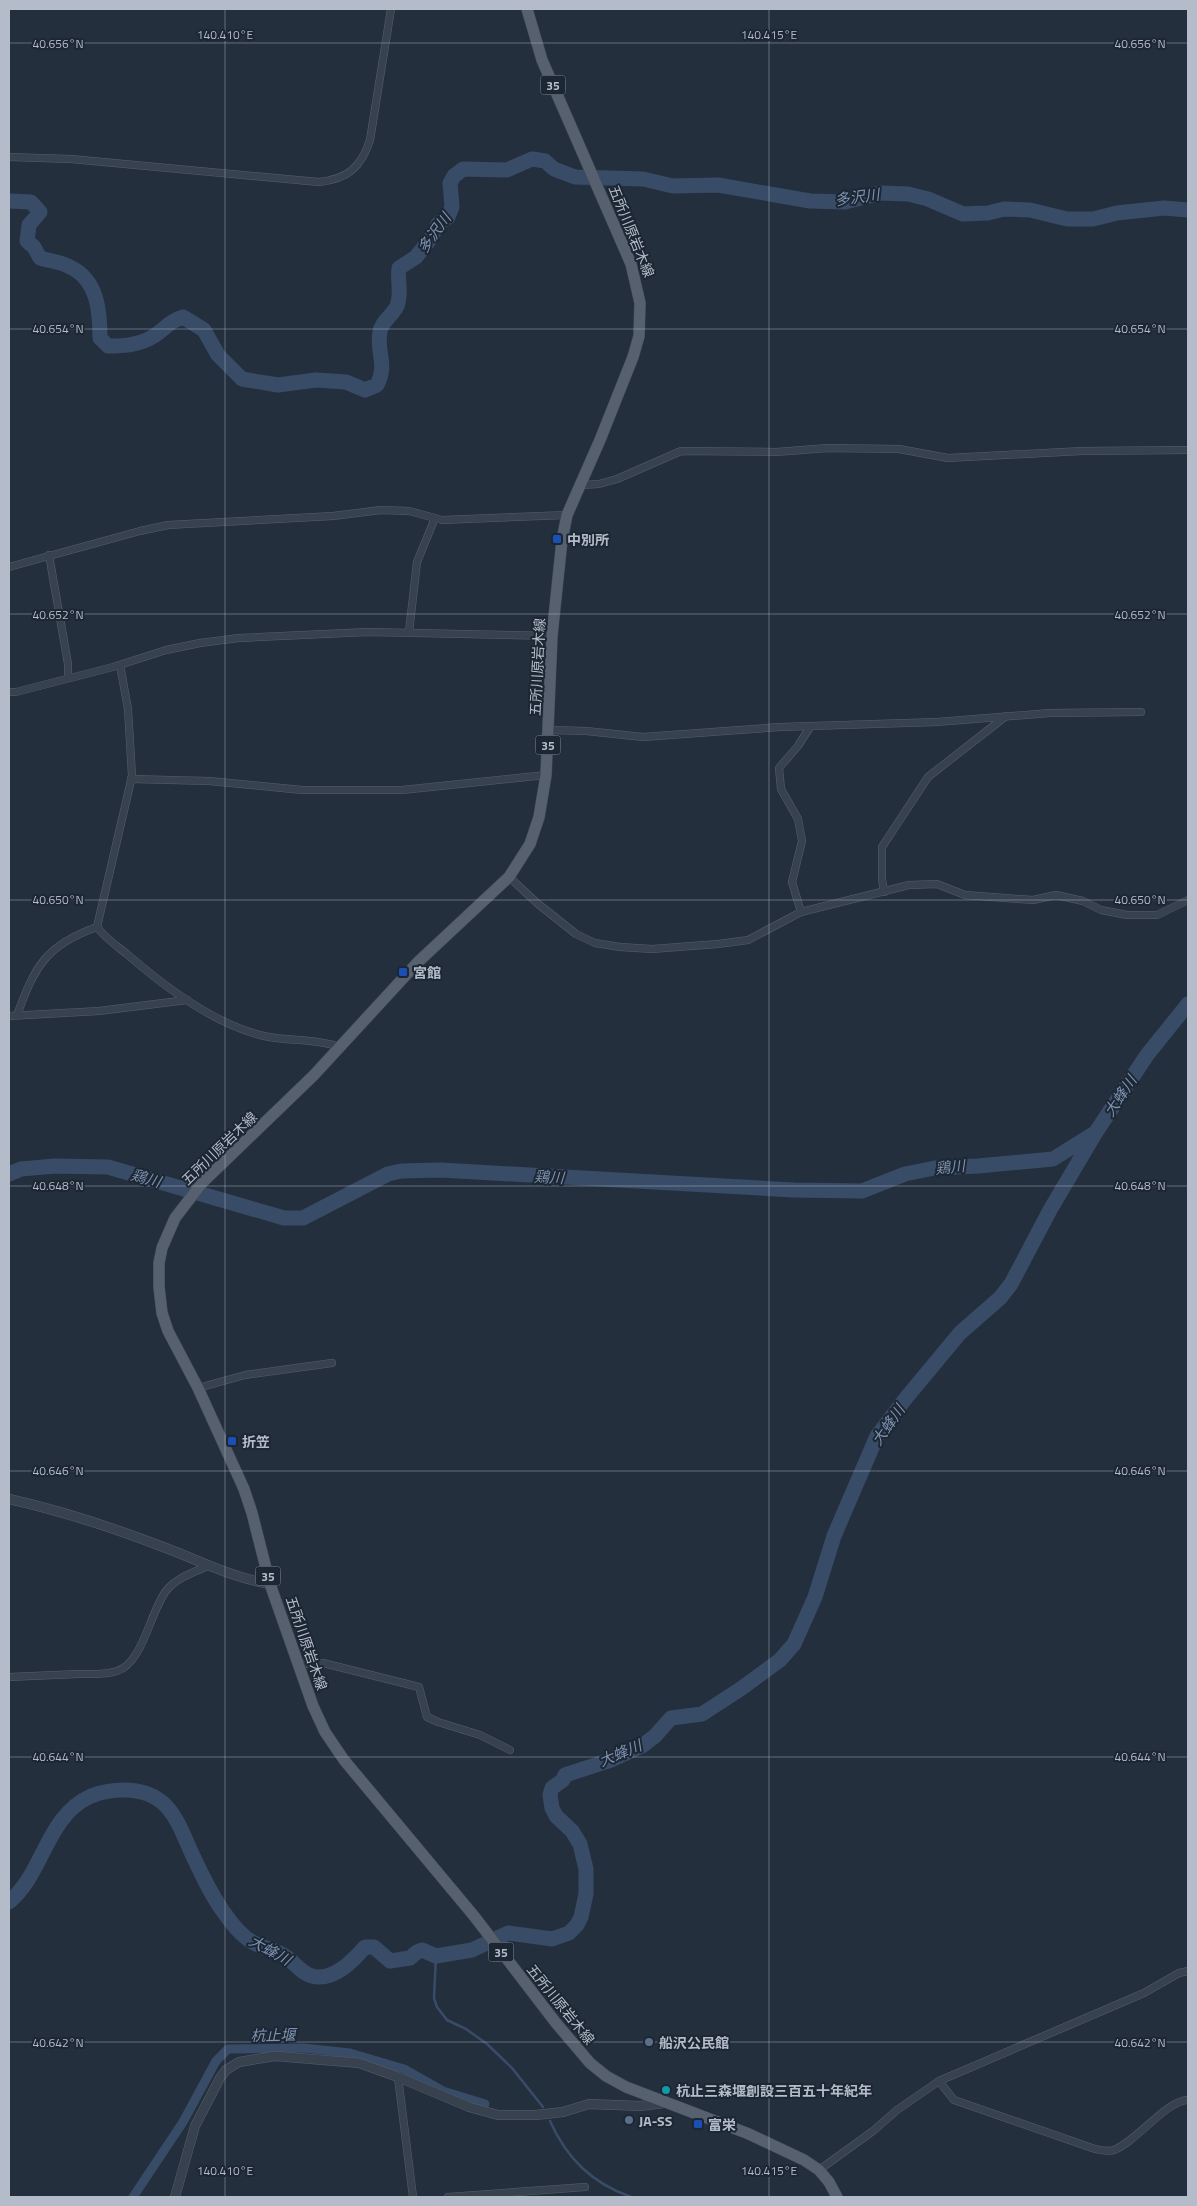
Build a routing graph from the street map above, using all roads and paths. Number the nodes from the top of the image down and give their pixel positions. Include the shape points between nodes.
1 (390, 9) edge
2 (527, 9) edge
3 (9, 157) edge
4 (1188, 450) edge
5 (581, 485) junction
6 (567, 515) junction
7 (435, 518) junction
8 (49, 555) junction
9 (9, 567) edge
10 (409, 632) junction
11 (552, 636) junction
12 (120, 665) junction
13 (68, 677) junction
14 (9, 692) edge
15 (1141, 712) dead end
16 (1006, 716) junction
17 (810, 727) junction
18 (549, 730) junction
19 (546, 775) junction
20 (131, 779) junction
21 (508, 877) junction
22 (884, 892) junction
23 (1188, 900) edge
24 (801, 912) junction
25 (97, 927) junction
26 (188, 1000) junction
27 (17, 1015) junction
28 (9, 1016) edge
29 (340, 1047) junction
30 (332, 1363) dead end
31 (198, 1388) junction
32 (9, 1500) edge
33 (208, 1566) junction
34 (270, 1584) junction
35 (299, 1664) junction
36 (9, 1677) edge
37 (510, 1750) dead end
38 (1188, 1971) edge
39 (398, 2077) junction
40 (939, 2081) junction
41 (1188, 2100) edge
42 (664, 2103) junction
43 (819, 2170) junction
44 (585, 2187) dead end
45 (175, 2197) edge
46 (413, 2197) edge
47 (448, 2197) edge
48 (837, 2197) edge

1 - 3 street via 368,148 354,169 334,181 71,159
2 - 5 main road, 五所川原岩木線 / 35 via 542,60 631,264 638,288 639,336 633,357
4 - 5 street via 1082,451 948,458 899,449 680,451 618,479
5 - 6 main road, 五所川原岩木線 / 35
6 - 7 street
6 - 11 main road, 五所川原岩木線 / 35
7 - 8 street via 409,511 380,510 333,516 168,525
7 - 10 street via 417,562
8 - 9 street
8 - 13 street
10 - 11 street
10 - 12 street via 239,638 166,650
11 - 18 main road, 五所川原岩木線 / 35
12 - 13 street
12 - 20 street via 128,709
13 - 14 street
15 - 16 street
16 - 17 street
16 - 22 street via 928,777 917,792 882,848
17 - 18 street via 643,737 586,730
17 - 24 street via 779,768 781,789 798,819 802,842 792,882
18 - 19 main road, 五所川原岩木線 / 35
19 - 20 street via 402,790 302,790 209,781
19 - 21 main road, 五所川原岩木線 / 35 via 544,799 530,844
20 - 25 street
21 - 24 street via 576,934 595,943 620,947 652,949 748,940
21 - 29 main road, 五所川原岩木線 / 35 via 418,962
22 - 23 street via 937,884 965,896 1033,900 1056,895 1127,915 1157,915
22 - 24 street
25 - 26 street via 146,971
25 - 27 street via 78,933 43,959 28,984
26 - 27 street via 99,1011
26 - 29 street via 222,1021 267,1037 323,1041
27 - 28 street
29 - 31 main road, 五所川原岩木線 / 35 via 186,1201 162,1248 159,1263 162,1313
30 - 31 street via 245,1375
31 - 34 main road, 五所川原岩木線 / 35 via 250,1505
32 - 33 street via 55,1510 125,1533
33 - 34 street
33 - 36 street via 177,1580 167,1590 131,1662 124,1667 100,1674
34 - 35 main road, 五所川原岩木線 / 35
35 - 37 street via 323,1663 419,1687 427,1717 480,1735
35 - 42 main road, 五所川原岩木線 / 35 via 324,1732 344,1760 474,1916 590,2063 626,2087
38 - 40 street
39 - 42 street via 469,2107 498,2115 563,2112 589,2104 640,2106
39 - 45 street via 359,2063 275,2056 239,2062 220,2078 196,2126
39 - 46 street
40 - 41 street via 954,2100 1095,2149 1112,2151 1138,2135 1165,2111 1182,2100
40 - 43 street
42 - 43 main road, 五所川原岩木線 / 35 via 750,2134
43 - 48 main road, 五所川原岩木線 / 35
44 - 47 street

